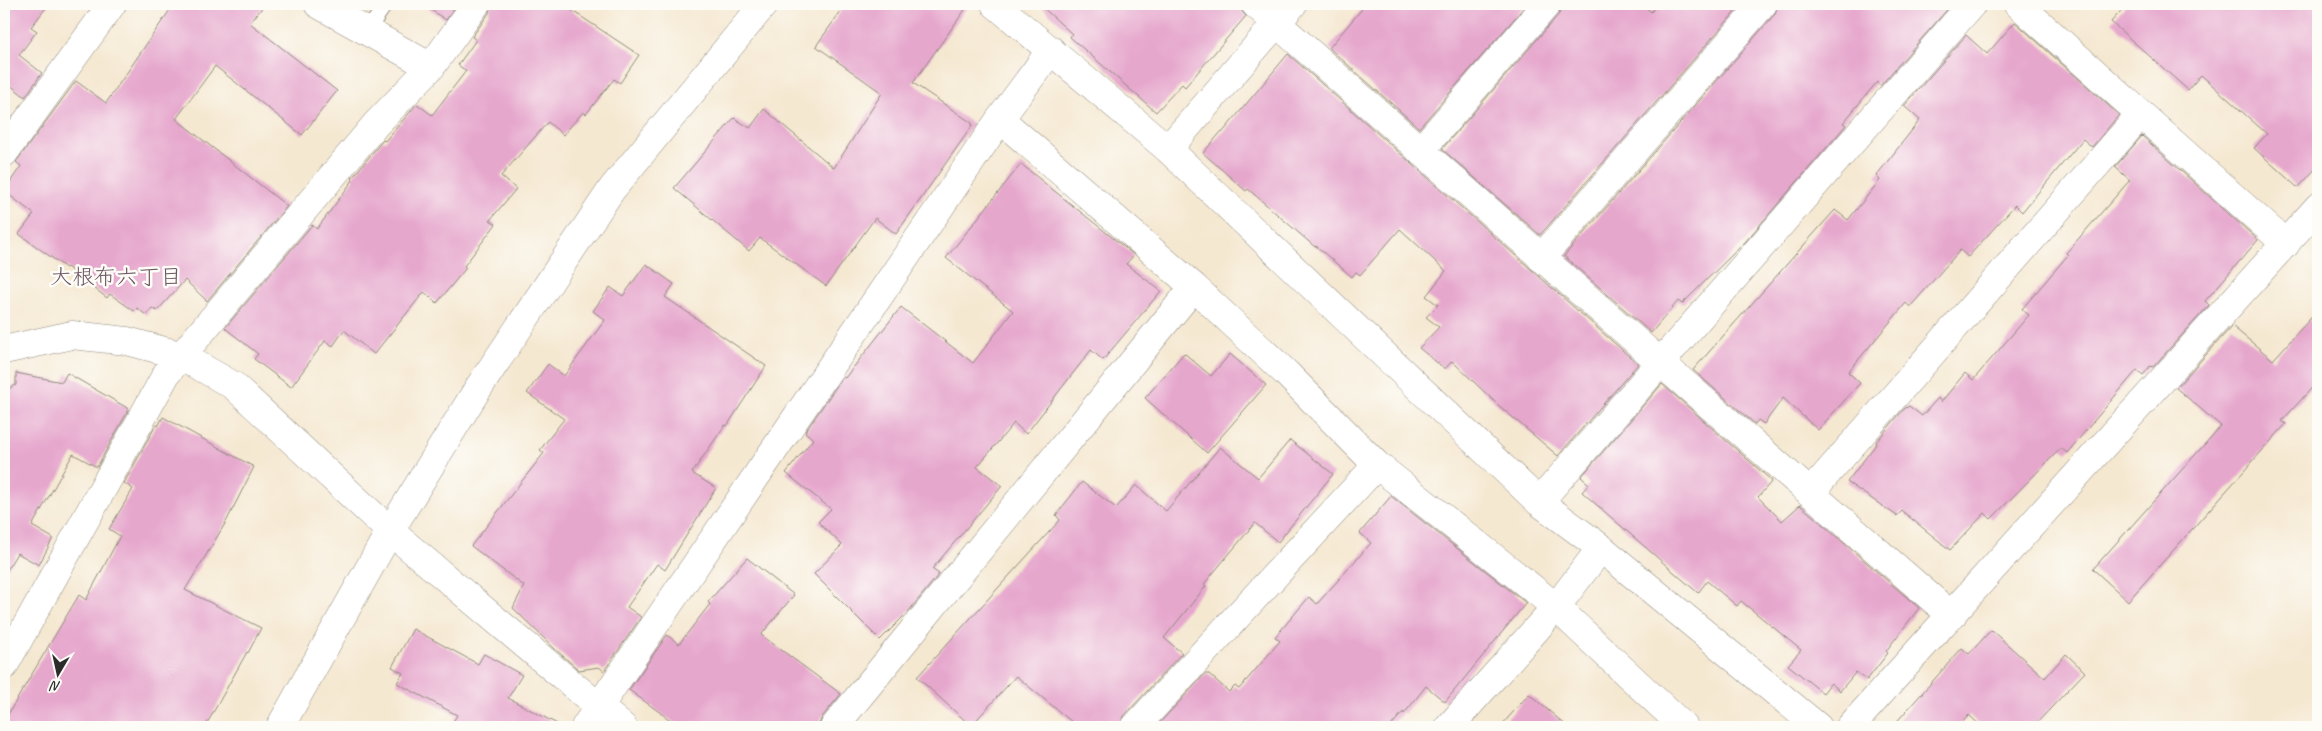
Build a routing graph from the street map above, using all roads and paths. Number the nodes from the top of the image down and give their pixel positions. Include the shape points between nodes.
1 (112, 4) edge
2 (318, 4) edge
3 (386, 4) edge
4 (476, 4) edge
5 (764, 4) edge
6 (995, 4) edge
7 (1255, 4) edge
8 (1547, 4) edge
9 (1763, 4) edge
10 (1972, 4) edge
11 (2018, 4) edge
12 (1284, 13) edge
13 (367, 30) junction
14 (1051, 50) junction
15 (431, 67) junction
16 (2141, 114) junction
17 (1000, 119) junction
18 (1168, 149) junction
19 (1420, 150) junction
20 (4, 153) edge
21 (2318, 207) edge
22 (2286, 244) junction
23 (1542, 258) junction
24 (1194, 288) junction
25 (4, 350) edge
26 (180, 356) junction
27 (1661, 363) junction
28 (1377, 465) junction
29 (1810, 493) junction
30 (1538, 502) junction
31 (390, 531) junction
32 (1601, 548) junction
33 (1556, 607) junction
34 (1952, 616) junction
35 (4, 666) edge
36 (592, 716) edge
37 (280, 727) edge
38 (623, 727) edge
39 (834, 727) edge
40 (1135, 727) edge
41 (1449, 727) edge
42 (1684, 727) edge
43 (1818, 727) edge
44 (1850, 727) edge

1 - 20 street
2 - 13 street
3 - 13 lane
4 - 15 street
5 - 31 street via 612,189 477,390
6 - 14 street
7 - 12 street
8 - 19 street
9 - 23 street
10 - 27 street
11 - 16 street
12 - 18 street
12 - 19 street
13 - 15 street
14 - 17 street
14 - 18 street
15 - 26 street via 376,124
16 - 22 street
16 - 29 street
17 - 24 street
17 - 36 street
18 - 30 street
19 - 23 street
21 - 22 street
22 - 34 street
23 - 27 street
24 - 28 street via 1286,373
24 - 39 street
25 - 26 street via 72,335 128,341
26 - 31 street via 234,386
26 - 35 street via 167,373
27 - 29 street
27 - 30 street
28 - 33 street
28 - 40 street
29 - 34 street
30 - 32 street
31 - 36 street
31 - 37 street
32 - 33 street
32 - 43 street
33 - 41 street
33 - 42 street
34 - 44 street
36 - 38 street

